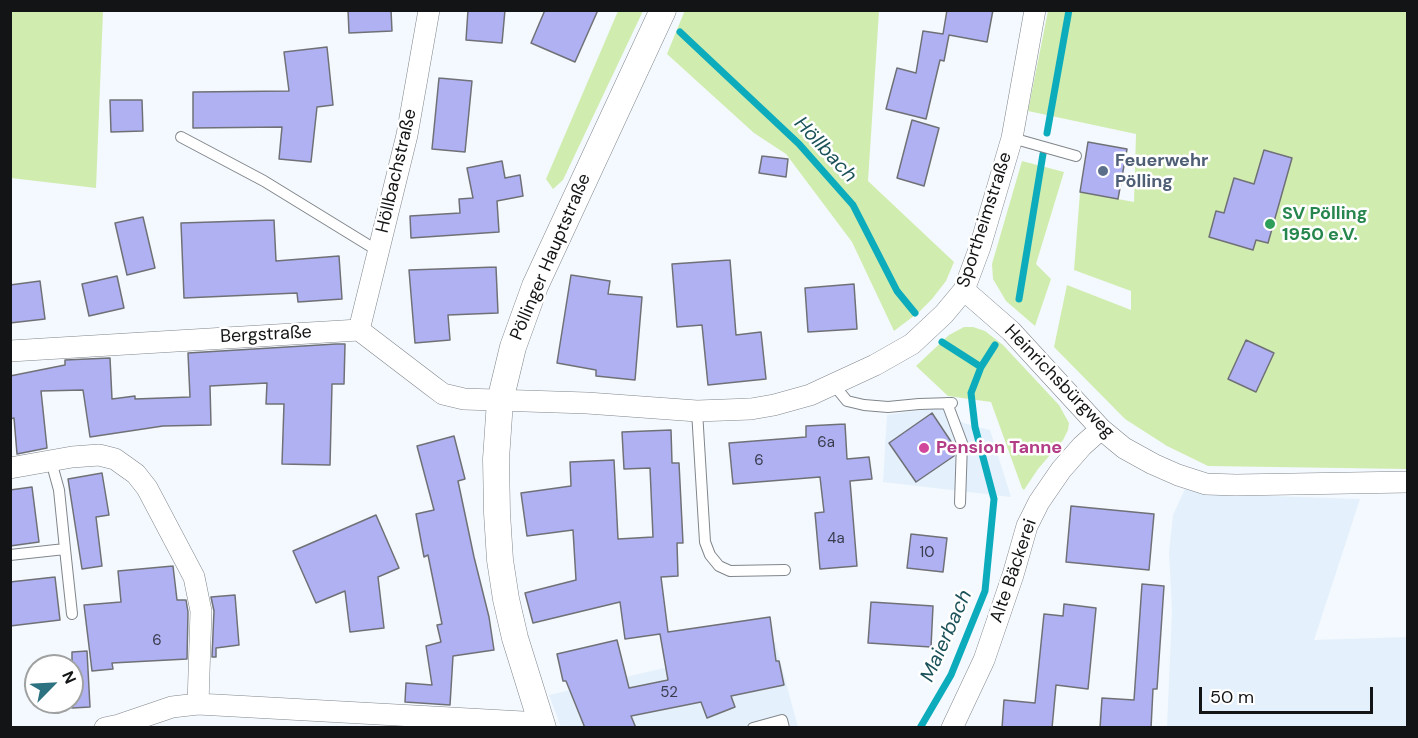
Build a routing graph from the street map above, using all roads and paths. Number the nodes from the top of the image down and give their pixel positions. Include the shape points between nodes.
1 (429, 10) edge
2 (663, 10) edge
3 (1035, 10) edge
4 (181, 137) dead end
5 (1012, 138) junction
6 (1076, 156) dead end
7 (378, 251) junction
8 (964, 290) junction
9 (359, 330) junction
10 (10, 351) edge
11 (834, 385) junction
12 (500, 401) junction
13 (697, 411) junction
14 (1101, 429) junction
15 (51, 461) junction
16 (10, 468) edge
17 (1407, 482) edge
18 (960, 503) dead end
19 (65, 549) junction
20 (10, 555) edge
21 (785, 570) dead end
22 (72, 614) dead end
23 (198, 704) junction
24 (385, 721) edge
25 (542, 725) edge
26 (105, 728) edge
27 (753, 728) edge
28 (784, 728) edge
29 (952, 728) edge

1 - 7 street, Höllbachstraße via 407,135
2 - 12 street, Pöllinger Hauptstraße via 535,286 513,347
3 - 5 street, Sportheimstraße
4 - 7 lane via 264,181
5 - 6 lane
5 - 8 street, Sportheimstraße
7 - 9 street, Höllbachstraße
8 - 11 street, Sportheimstraße via 950,309 912,344
8 - 14 street, Heinrichsbürgweg via 1011,331
9 - 10 street, Bergstraße
9 - 12 street via 443,393 464,399
11 - 13 street, Sportheimstraße via 774,405
11 - 18 lane via 847,401 864,405 950,403 962,443
12 - 13 street, Sportheimstraße
12 - 25 street, Pöllinger Hauptstraße via 496,513 501,560 514,638
13 - 21 lane via 705,542 710,555 730,571
14 - 17 street, Heinrichsbürgweg via 1153,464 1206,484
14 - 29 street, Alte Bäckerei via 1061,470 1026,526 984,660
15 - 16 street
15 - 19 lane via 59,490
15 - 23 street via 107,457 125,465 147,488 195,578 201,611
19 - 20 lane
19 - 22 lane
23 - 24 street
23 - 26 street via 172,706
24 - 25 street
27 - 28 lane via 782,720

